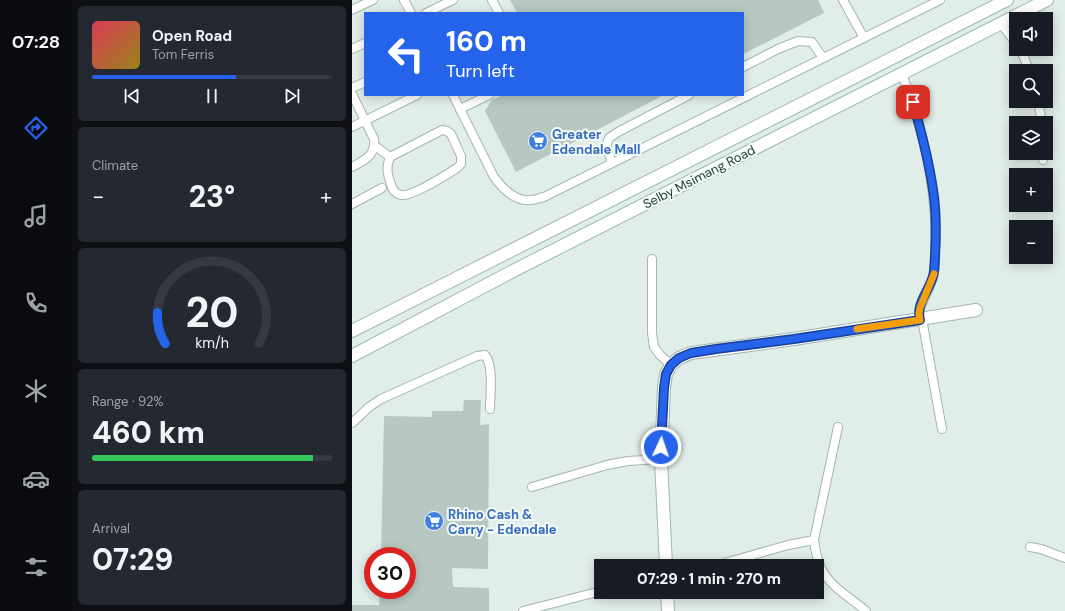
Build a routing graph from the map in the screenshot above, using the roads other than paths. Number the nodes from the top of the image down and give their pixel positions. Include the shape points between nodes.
1 (373, 0) edge
2 (404, 0) edge
3 (453, 0) edge
4 (492, 0) edge
5 (843, 0) edge
6 (940, 0) edge
7 (1007, 0) edge
8 (1048, 0) edge
9 (352, 10) edge
10 (410, 12) edge
11 (428, 12) edge
12 (498, 12) edge
13 (1001, 24) junction
14 (1009, 34) edge
15 (864, 38) junction
16 (364, 43) edge
17 (352, 49) edge
18 (823, 58) junction
19 (744, 66) edge
20 (902, 74) junction
21 (364, 82) edge
22 (352, 88) edge
23 (352, 94) edge
24 (415, 96) edge
25 (454, 96) edge
26 (487, 96) edge
27 (687, 96) edge
28 (460, 109) junction
29 (366, 121) junction
30 (352, 128) edge
31 (375, 146) junction
32 (390, 157) junction
33 (612, 162) junction
34 (352, 167) edge
35 (382, 188) dead end
36 (352, 204) edge
37 (652, 259) dead end
38 (976, 310) dead end
39 (921, 319) junction
40 (352, 331) edge
41 (352, 356) edge
42 (671, 365) junction
43 (490, 409) dead end
44 (352, 423) edge
45 (838, 427) dead end
46 (942, 429) dead end
47 (661, 459) junction
48 (532, 487) dead end
49 (814, 540) junction
50 (1030, 548) dead end
51 (1065, 558) edge
52 (666, 559) edge
53 (739, 559) edge
54 (594, 594) edge
55 (667, 599) edge
56 (523, 611) edge
57 (668, 611) edge
58 (866, 611) edge

1 - 9 lane
2 - 10 lane
3 - 11 lane
4 - 12 lane
5 - 15 lane
6 - 15 lane
7 - 40 main road, Selby Msimang Road
8 - 13 main road, Selby Msimang Road
13 - 14 lane
13 - 20 main road, Selby Msimang Road
15 - 18 lane
16 - 17 lane
18 - 19 lane via 812,42 798,42
18 - 33 lane
20 - 39 lane via 925,144 934,198 934,273 920,308
20 - 41 main road, Selby Msimang Road via 515,270
21 - 22 lane
23 - 29 lane
24 - 29 lane
25 - 28 lane
26 - 28 lane
27 - 33 lane via 609,138 606,147
28 - 33 lane via 494,177 507,192 518,199 530,201 544,197
29 - 30 lane
29 - 31 lane
31 - 32 lane
31 - 34 lane via 372,153
32 - 32 lane via 442,130 451,134 461,156 461,164 411,194 400,195 392,187 386,170
35 - 36 lane
37 - 42 lane via 654,347
38 - 39 main road
39 - 42 main road via 691,353
39 - 46 lane
42 - 47 main road via 666,374 664,388
43 - 44 lane via 490,369 485,355 477,356 381,399
45 - 49 lane
47 - 48 lane via 607,465
47 - 52 main road
49 - 53 lane
49 - 58 lane via 821,568 829,580
50 - 51 lane via 1041,549
54 - 56 lane
55 - 57 main road

